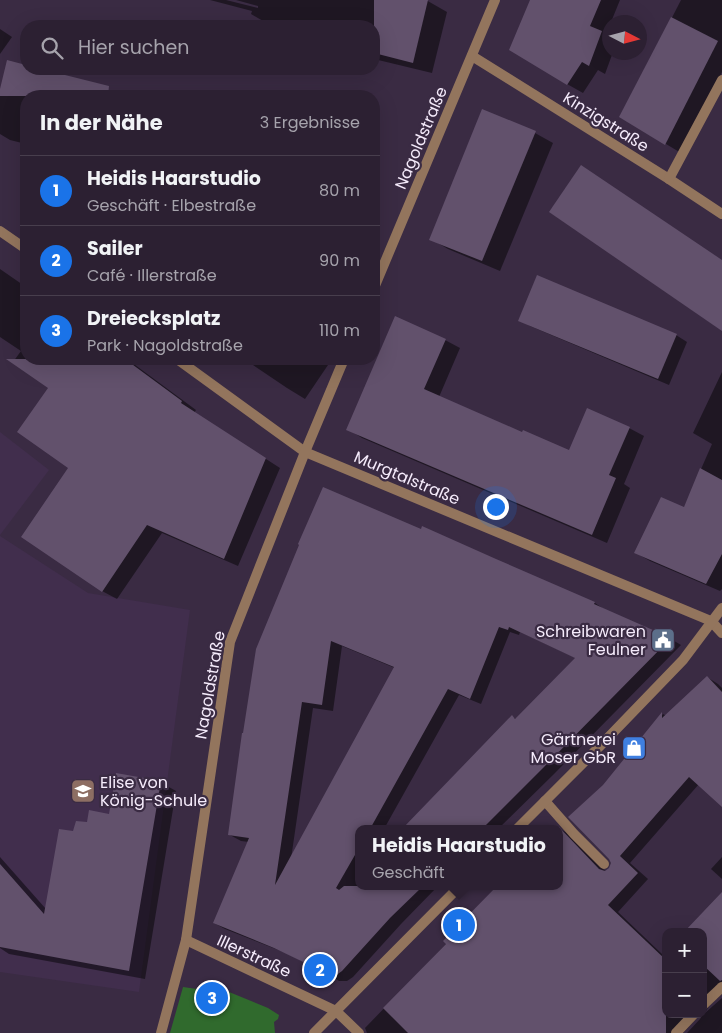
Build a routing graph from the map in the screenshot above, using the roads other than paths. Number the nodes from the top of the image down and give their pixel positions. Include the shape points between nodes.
1 (495, 0) edge
2 (472, 56) junction
3 (722, 80) edge
4 (669, 179) junction
5 (722, 214) edge
6 (0, 231) edge
7 (20, 245) edge
8 (380, 274) edge
9 (185, 365) edge
10 (341, 365) edge
11 (305, 452) junction
12 (722, 608) edge
13 (711, 621) junction
14 (722, 633) edge
15 (544, 802) junction
16 (521, 825) edge
17 (604, 864) dead end
18 (456, 890) edge
19 (186, 940) junction
20 (722, 987) edge
21 (707, 1002) edge
22 (336, 1011) junction
23 (690, 1018) edge
24 (161, 1033) edge
25 (314, 1033) edge
26 (359, 1033) edge
27 (676, 1033) edge

1 - 2 street, Nagoldstraße
2 - 4 street, Kinzigstraße
2 - 8 street, Nagoldstraße
3 - 4 street
4 - 5 street, Kinzigstraße
6 - 7 street
9 - 11 street, Murgtalstraße
10 - 11 street, Nagoldstraße
11 - 13 street, Murgtalstraße
11 - 19 street, Nagoldstraße via 230,642
12 - 13 street
13 - 14 street, Murgtalstraße
13 - 15 street via 683,660
15 - 16 street
15 - 17 street
18 - 22 street
19 - 22 street, Illerstraße
19 - 24 street, Nagoldstraße
20 - 21 street
22 - 25 street
22 - 26 street, Illerstraße
23 - 27 street

